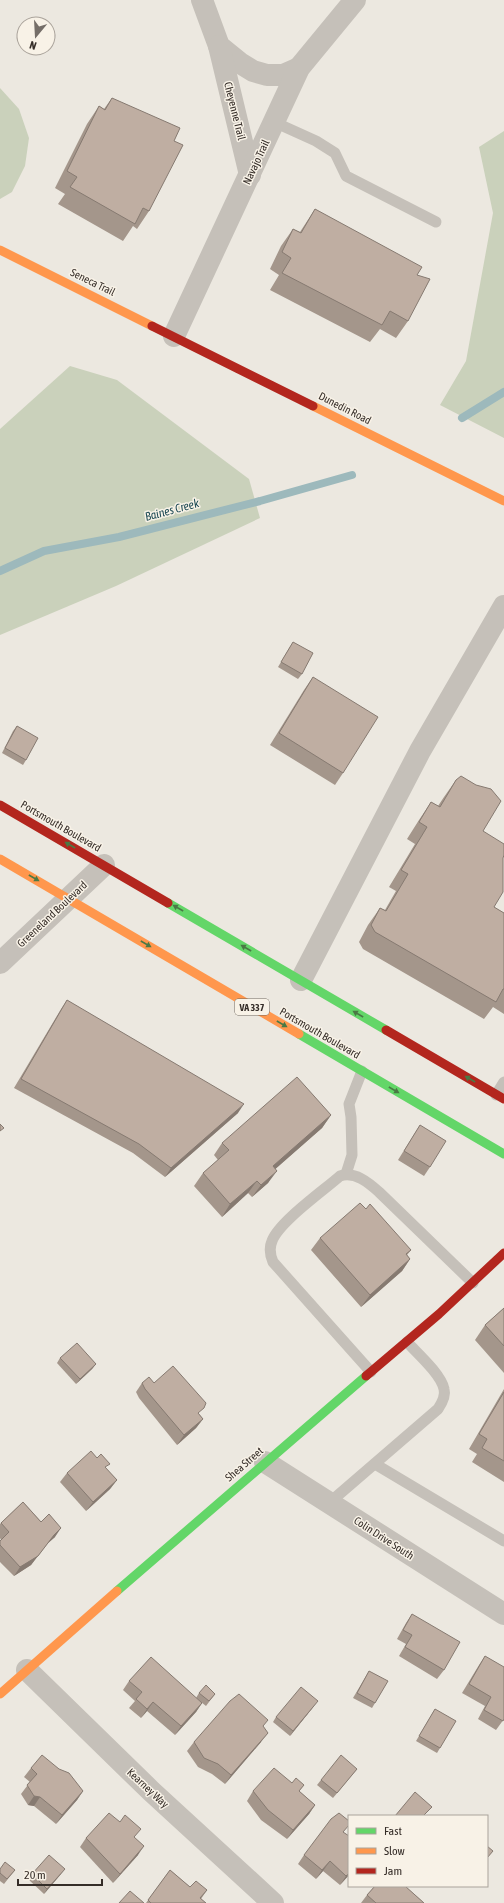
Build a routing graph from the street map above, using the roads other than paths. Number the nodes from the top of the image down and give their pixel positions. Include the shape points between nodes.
1 (202, 0) edge
2 (355, 0) edge
3 (219, 46) junction
4 (299, 68) junction
5 (274, 122) junction
6 (250, 175) junction
7 (436, 222) dead end
8 (0, 250) edge
9 (174, 336) junction
10 (504, 501) edge
11 (504, 606) edge
12 (0, 804) edge
13 (0, 859) edge
14 (104, 865) junction
15 (68, 899) junction
16 (0, 963) edge
17 (300, 980) junction
18 (362, 1071) junction
19 (504, 1082) edge
20 (500, 1097) edge
21 (504, 1154) edge
22 (346, 1174) junction
23 (504, 1253) edge
24 (473, 1283) junction
25 (407, 1342) junction
26 (371, 1372) junction
27 (265, 1462) junction
28 (375, 1464) junction
29 (329, 1503) junction
30 (504, 1541) edge
31 (504, 1614) edge
32 (27, 1670) junction
33 (0, 1694) edge
34 (273, 1903) edge

1 - 3 street, Cheyenne Trail
2 - 4 street, Navajo Trail
3 - 4 street via 253,71 267,75 283,75
3 - 6 street, Cheyenne Trail
4 - 5 street, Navajo Trail
5 - 6 street, Navajo Trail
5 - 7 lane via 316,141 335,153 346,176
6 - 9 street, Navajo Trail
8 - 9 street, Seneca Trail
9 - 10 street, Dunedin Road
11 - 17 street via 420,751
14 -> 12 street, Portsmouth Boulevard
13 -> 15 street, Portsmouth Boulevard / VA 337
14 - 15 street, Greeneland Boulevard
17 -> 14 street, Portsmouth Boulevard
15 - 16 street, Greeneland Boulevard
15 -> 18 street, Portsmouth Boulevard / VA 337
20 -> 17 street, Portsmouth Boulevard
18 -> 21 street, Portsmouth Boulevard / VA 337
18 - 22 lane via 349,1104 352,1155
19 - 20 lane
22 - 24 lane via 365,1180 379,1192
22 - 26 lane via 340,1176 279,1228 271,1241 270,1253 273,1262
23 - 24 street, Shea Street
24 - 25 street, Shea Street
25 - 26 street, Shea Street
25 - 28 lane via 440,1379 445,1389 444,1400 438,1409
26 - 27 street, Shea Street
27 - 29 street, Colin Drive South
27 - 32 street, Shea Street
28 - 29 lane
28 - 30 lane
29 - 31 street, Colin Drive South
32 - 33 street, Shea Street
32 - 34 street, Kearney Way via 151,1791

